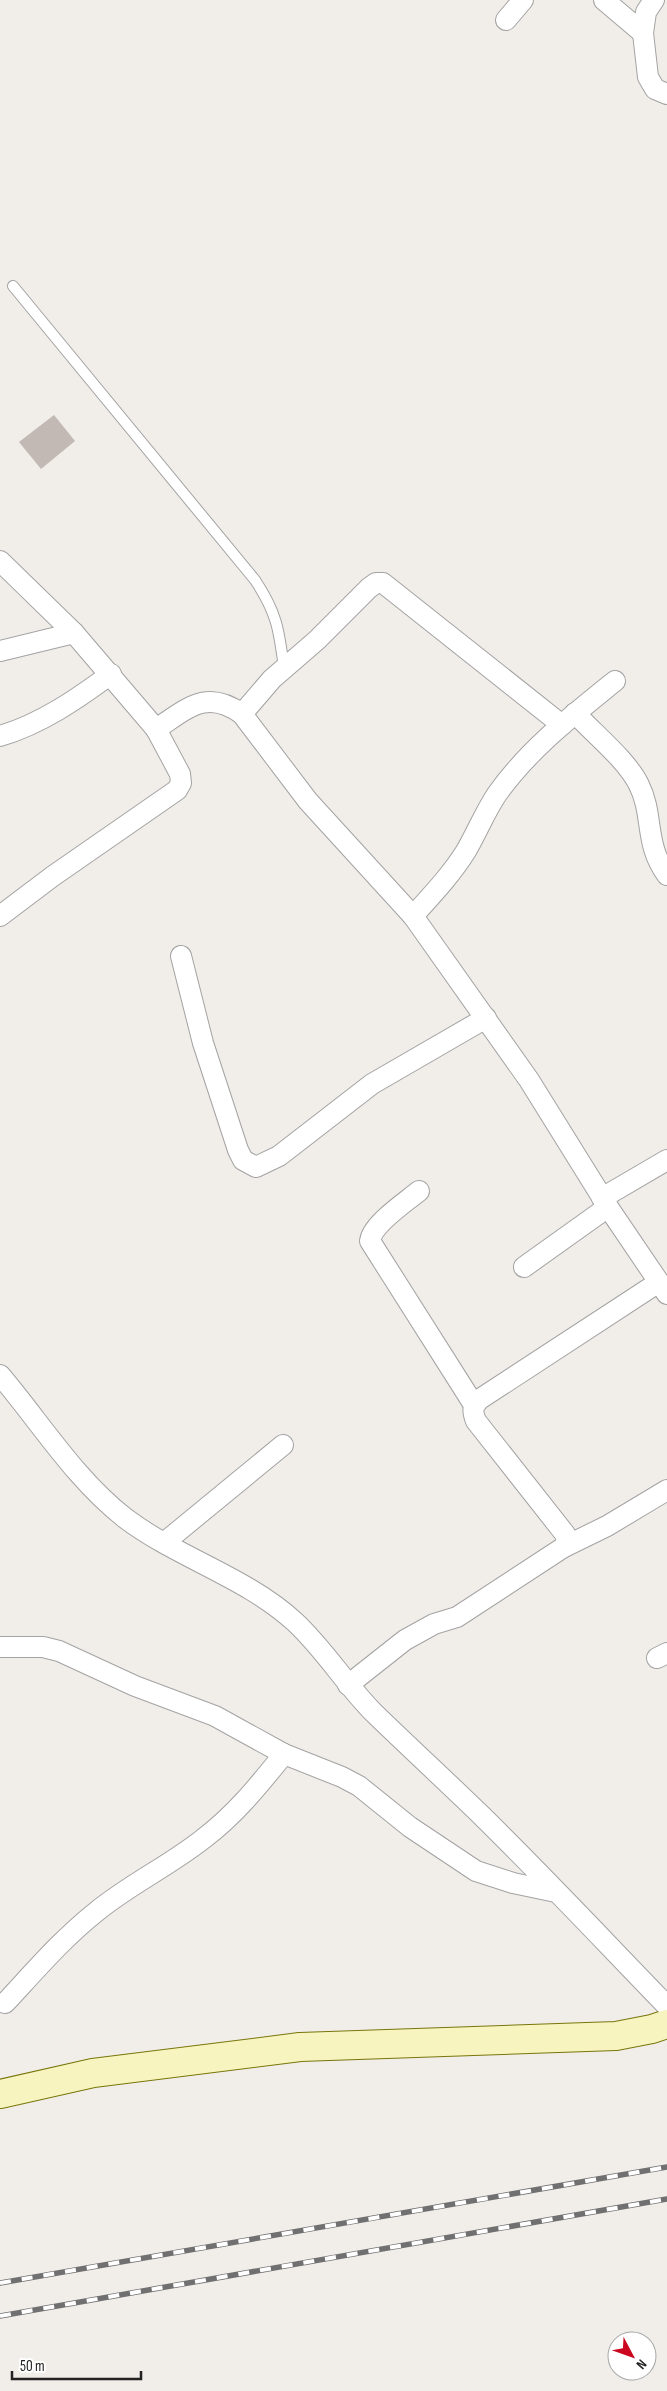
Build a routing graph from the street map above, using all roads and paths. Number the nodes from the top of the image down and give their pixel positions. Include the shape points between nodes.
1 (523, 0) edge
2 (604, 0) edge
3 (654, 0) edge
4 (506, 20) dead end
5 (643, 34) junction
6 (667, 94) edge
7 (13, 286) dead end
8 (0, 561) edge
9 (74, 633) junction
10 (0, 651) edge
11 (284, 668) junction
12 (111, 674) junction
13 (615, 681) dead end
14 (242, 714) junction
15 (568, 719) junction
16 (156, 729) junction
17 (0, 736) edge
18 (667, 876) edge
19 (0, 916) edge
20 (413, 916) junction
21 (181, 956) dead end
22 (486, 1018) junction
23 (667, 1160) edge
24 (419, 1190) dead end
25 (605, 1203) junction
26 (524, 1267) dead end
27 (663, 1288) edge
28 (0, 1375) edge
29 (474, 1405) junction
30 (283, 1445) dead end
31 (667, 1490) edge
32 (165, 1542) junction
33 (564, 1547) junction
34 (0, 1647) edge
35 (348, 1685) junction
36 (284, 1754) junction
37 (556, 1892) junction
38 (5, 2003) dead end
39 (667, 2006) edge
40 (667, 2024) edge
41 (0, 2094) edge

1 - 4 street
2 - 5 street
3 - 5 street via 646,12
5 - 6 street via 650,83
7 - 11 lane via 255,580 270,603 280,632
8 - 9 street
9 - 10 street
9 - 12 street
11 - 14 street
11 - 15 street via 369,588 383,583
12 - 16 street
12 - 17 street via 40,720
13 - 15 street
14 - 16 street via 230,706 207,701 195,704
14 - 20 street via 308,801
15 - 18 street via 626,766 639,784 654,852
15 - 20 street via 526,757 497,794 446,880
16 - 19 street via 180,774 181,783 177,790
20 - 22 street
21 - 22 street via 203,1043 238,1150 243,1160 256,1167 279,1156 372,1084
22 - 25 street via 529,1080
23 - 25 street
24 - 29 street via 377,1227 370,1241
25 - 26 street
25 - 27 street
27 - 29 street
28 - 32 street via 99,1494 125,1518
29 - 33 street via 472,1412 476,1421 565,1534
30 - 32 street
31 - 33 street
32 - 35 street via 262,1596 323,1650
33 - 35 street via 457,1617 419,1630
34 - 36 street via 44,1647 59,1651 135,1686 215,1716
35 - 37 street
36 - 37 street via 359,1786 410,1827 476,1871 513,1884
36 - 38 street via 224,1822 95,1912
37 - 39 street
40 - 41 main road via 616,2036 300,2047 93,2073

